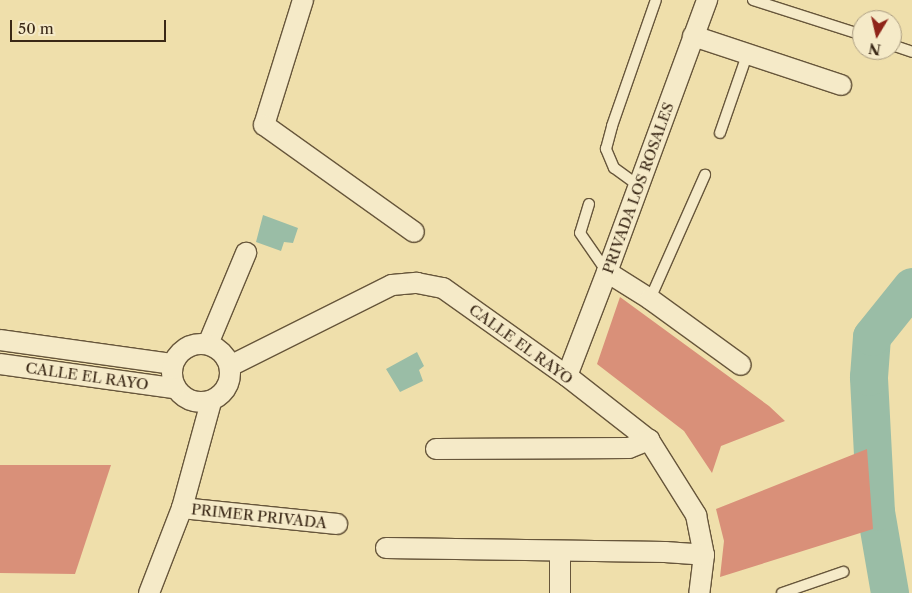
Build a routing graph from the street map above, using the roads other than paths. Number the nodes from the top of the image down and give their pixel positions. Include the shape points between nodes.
1 (303, 0) edge
2 (656, 0) edge
3 (707, 0) edge
4 (753, 0) edge
5 (852, 32) edge
6 (693, 36) junction
7 (747, 55) junction
8 (841, 85) dead end
9 (720, 133) dead end
10 (705, 175) dead end
11 (639, 186) junction
12 (588, 204) dead end
13 (414, 232) dead end
14 (246, 253) dead end
15 (607, 272) junction
16 (650, 299) junction
17 (0, 340) edge
18 (208, 344) junction
19 (0, 364) edge
20 (172, 364) junction
21 (741, 364) dead end
22 (230, 366) junction
23 (567, 376) junction
24 (174, 388) junction
25 (211, 402) junction
26 (649, 440) junction
27 (436, 450) dead end
28 (182, 508) junction
29 (336, 524) dead end
30 (386, 548) dead end
31 (560, 552) junction
32 (704, 555) junction
33 (843, 572) dead end
34 (149, 593) edge
35 (560, 593) edge
36 (699, 593) edge
37 (782, 593) edge

1 - 13 street via 264,125
2 - 11 lane via 606,149 614,168
3 - 6 street, PRIVADA LOS ROSALES
4 - 5 lane
6 - 7 street
6 - 11 street, PRIVADA LOS ROSALES
7 - 8 street
7 - 9 lane
10 - 16 lane
11 - 15 street, PRIVADA LOS ROSALES
12 - 15 lane via 580,233
14 - 18 street
15 - 16 street
15 - 23 street, PRIVADA LOS ROSALES
16 - 21 street
17 - 20 street, CALLE EL RAYO
18 - 20 street via 186,347
18 - 22 street via 222,352
19 - 24 street, CALLE EL RAYO
20 - 24 street
22 - 23 street, CALLE EL RAYO via 392,285 417,283 443,288
22 - 25 street via 229,385
23 - 26 street, CALLE EL RAYO
24 - 25 street, CALLE EL RAYO via 193,403
25 - 28 street
26 - 27 street via 629,448
26 - 32 street, CALLE EL RAYO via 696,515
28 - 29 street, PRIMER PRIVADA
28 - 34 street
30 - 31 street
31 - 32 street
31 - 35 street
32 - 36 street, CALLE EL RAYO
33 - 37 lane

